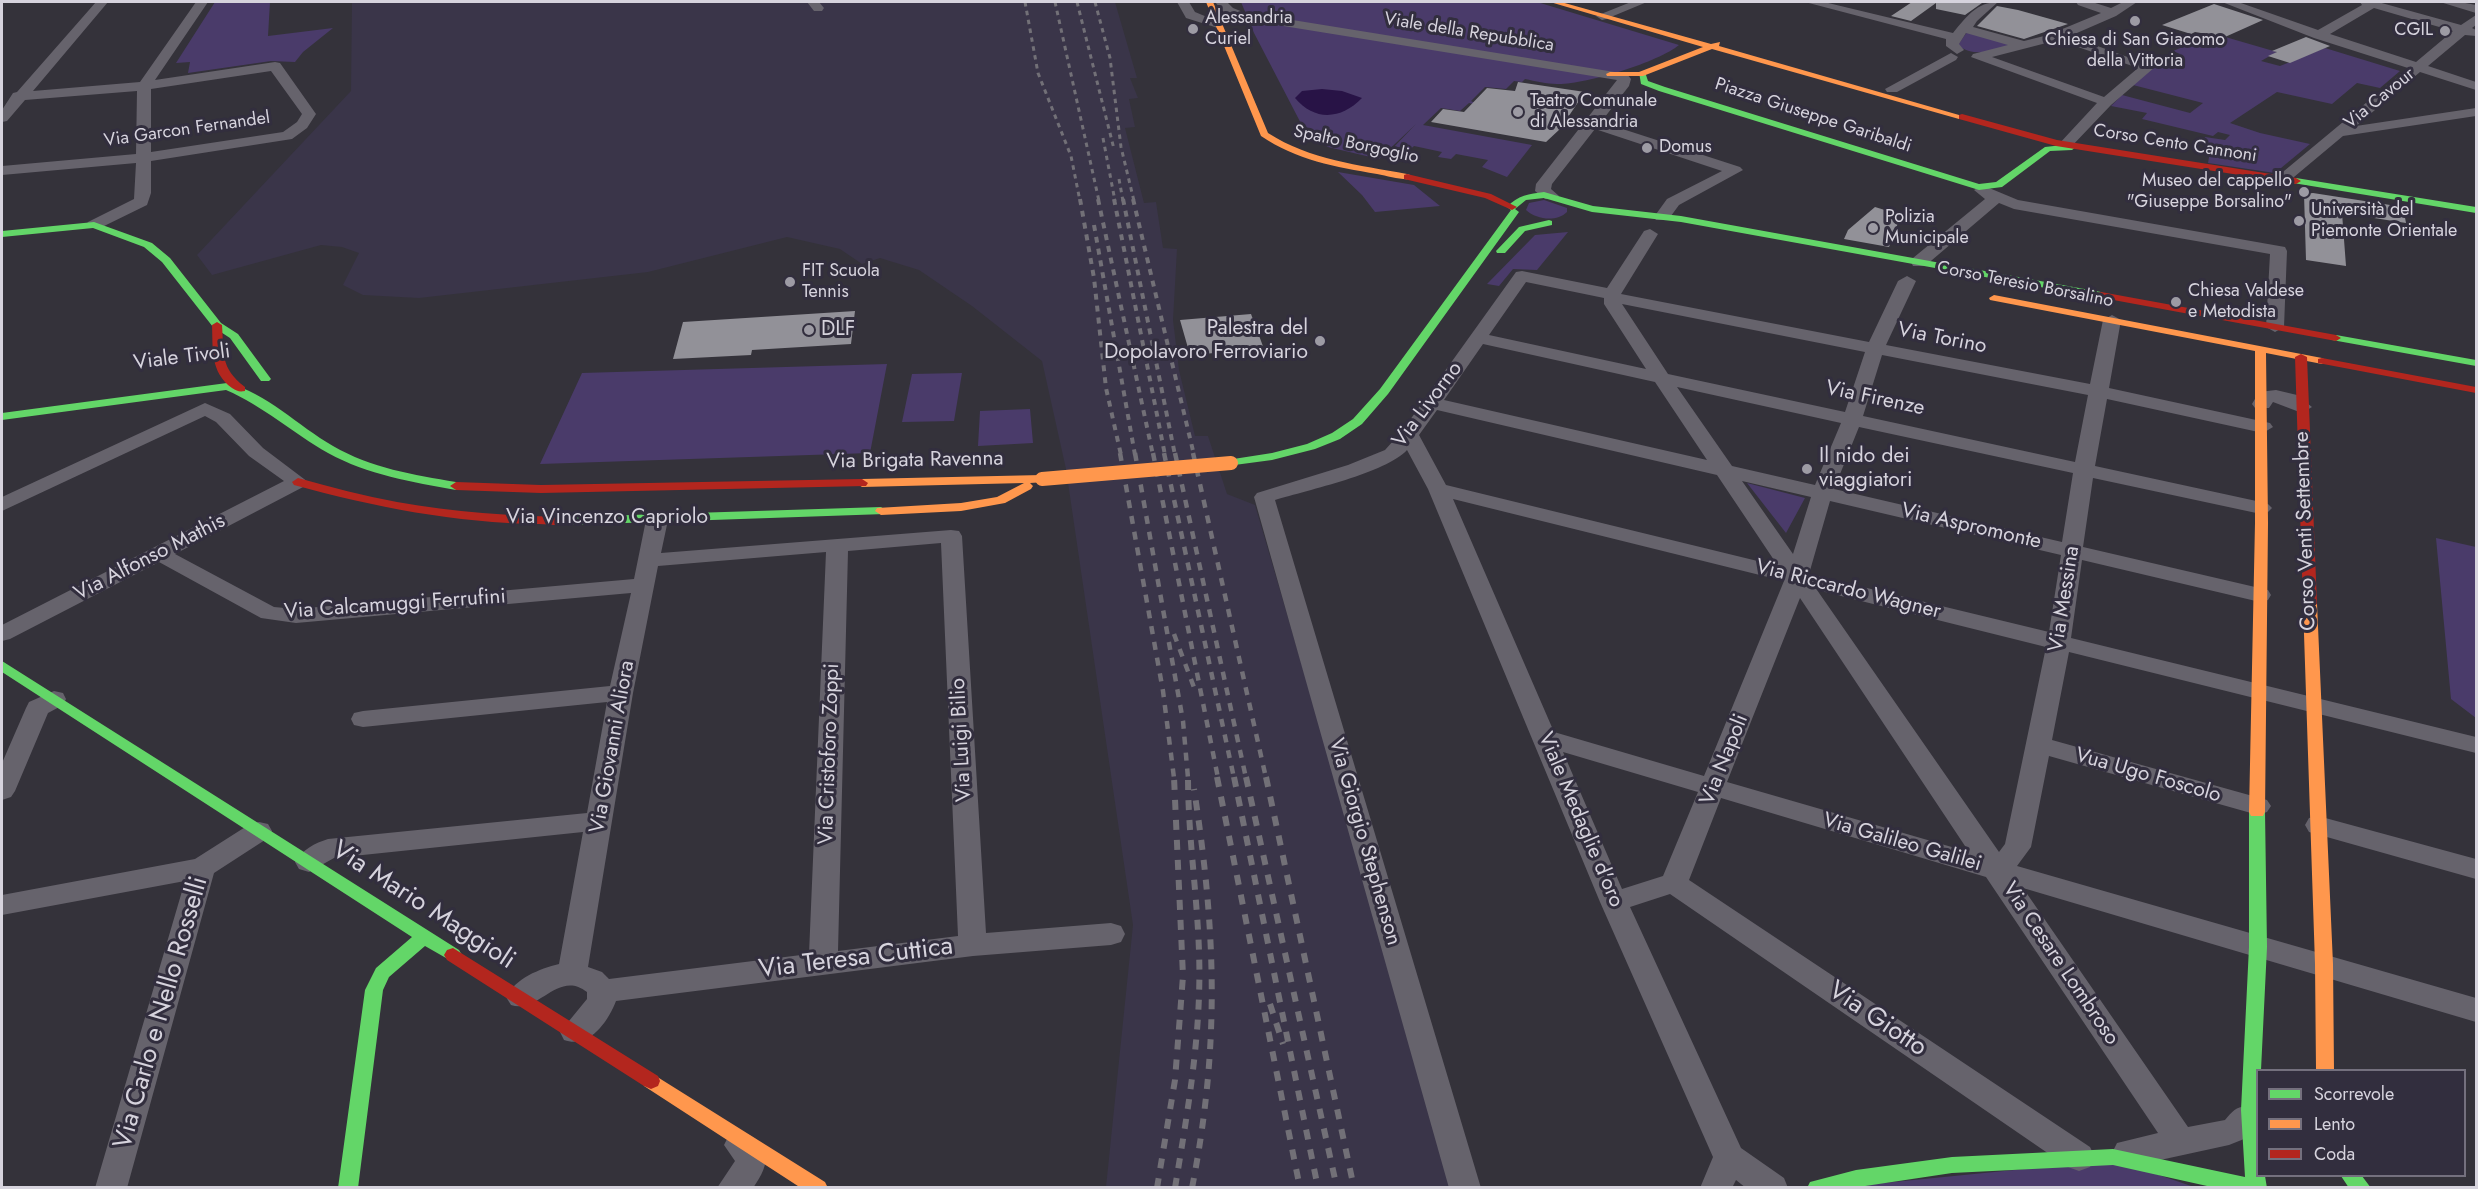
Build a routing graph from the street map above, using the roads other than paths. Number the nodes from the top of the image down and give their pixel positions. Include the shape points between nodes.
1 (102, 2) edge
2 (202, 2) edge
3 (1183, 2) edge
4 (1209, 2) edge
5 (1221, 2) edge
6 (1554, 2) edge
7 (1641, 2) edge
8 (1811, 2) edge
9 (1992, 2) edge
10 (2082, 2) edge
11 (2131, 2) edge
12 (2446, 2) edge
13 (2370, 3) edge
14 (2239, 4) edge
15 (2476, 9) edge
16 (2112, 14) junction
17 (1602, 16) junction
18 (2476, 19) edge
19 (1218, 24) junction
20 (1966, 27) junction
21 (2470, 32) edge
22 (2319, 35) junction
23 (2058, 36) junction
24 (1724, 42) dead end
25 (1954, 42) junction
26 (1691, 46) junction
27 (1709, 46) junction
28 (2029, 46) junction
29 (1930, 56) dead end
30 (1951, 57) junction
31 (1248, 58) dead end
32 (1988, 58) junction
33 (2420, 66) junction
34 (1610, 74) junction
35 (1642, 74) junction
36 (144, 86) junction
37 (1622, 86) junction
38 (2476, 86) edge
39 (1662, 89) junction
40 (1886, 92) junction
41 (18, 96) junction
42 (2106, 102) junction
43 (2476, 112) edge
44 (2, 118) edge
45 (1593, 124) junction
46 (1283, 127) dead end
47 (2009, 131) junction
48 (2337, 133) junction
49 (1798, 138) dead end
50 (1832, 143) junction
51 (2064, 145) junction
52 (2082, 148) junction
53 (143, 158) junction
54 (2037, 158) junction
55 (2, 170) edge
56 (2283, 179) junction
57 (1952, 181) junction
58 (1534, 196) junction
59 (1551, 196) junction
60 (1990, 198) junction
61 (1513, 209) junction
62 (2476, 210) edge
63 (1565, 217) junction
64 (1662, 217) junction
65 (1586, 223) dead end
66 (94, 225) junction
67 (1606, 225) dead end
68 (1644, 233) joint
69 (2, 234) edge
70 (1669, 238) dead end
71 (1919, 262) junction
72 (1522, 276) joint
73 (1907, 281) dead end
74 (1461, 289) junction
75 (1976, 294) dead end
76 (1612, 295) junction
77 (2112, 320) junction
78 (218, 325) junction
79 (2275, 327) junction
80 (1478, 338) junction
81 (1875, 349) junction
82 (2260, 349) junction
83 (2301, 357) junction
84 (2476, 363) edge
85 (211, 371) junction
86 (1661, 377) junction
87 (181, 378) dead end
88 (265, 379) junction
89 (241, 389) junction
90 (2476, 390) edge
91 (2100, 392) junction
92 (1432, 403) junction
93 (2262, 404) junction
94 (2, 405) edge
95 (2302, 407) junction
96 (2, 417) edge
97 (1852, 419) junction
98 (2263, 427) junction
99 (308, 432) junction
100 (1409, 435) junction
101 (2084, 468) junction
102 (1724, 470) junction
103 (1042, 479) junction
104 (298, 482) junction
105 (1438, 489) junction
106 (1822, 493) junction
107 (1264, 497) joint
108 (2, 505) edge
109 (2261, 508) junction
110 (657, 520) junction
111 (951, 536) joint
112 (837, 545) junction
113 (2072, 550) junction
114 (160, 554) junction
115 (650, 560) junction
116 (1797, 577) junction
117 (645, 585) junction
118 (2260, 595) junction
119 (2, 634) edge
120 (2060, 642) junction
121 (2, 666) edge
122 (2257, 692) junction
123 (621, 693) junction
124 (54, 699) junction
125 (2314, 705) junction
126 (363, 719) dead end
127 (1545, 738) junction
128 (2038, 745) junction
129 (2476, 745) edge
130 (1714, 788) junction
131 (2, 790) edge
132 (2258, 806) junction
133 (600, 821) junction
134 (2318, 825) junction
135 (260, 831) junction
136 (309, 862) junction
137 (202, 868) junction
138 (2476, 869) edge
139 (1998, 870) junction
140 (1674, 883) junction
141 (1614, 902) junction
142 (2, 905) edge
143 (1111, 934) dead end
144 (424, 936) junction
145 (973, 945) junction
146 (2258, 947) junction
147 (823, 962) junction
148 (2324, 964) junction
149 (572, 973) junction
150 (601, 991) junction
151 (521, 997) junction
152 (2476, 1010) edge
153 (575, 1032) junction
154 (2325, 1069) edge
155 (710, 1118) junction
156 (2250, 1120) junction
157 (2181, 1142) junction
158 (1729, 1157) junction
159 (2079, 1157) junction
160 (2113, 1157) junction
161 (740, 1181) edge
162 (111, 1188) edge
163 (348, 1188) edge
164 (818, 1188) edge
165 (1465, 1188) edge
166 (1716, 1188) edge
167 (1772, 1188) edge
168 (1817, 1188) edge
169 (2256, 1188) edge

1 - 41 street
2 - 36 street
3 - 19 street via 1190,15
4 - 19 street, Spalto Borgoglio
5 - 31 street
5 - 34 street, Viale della Repubblica via 1240,15
6 - 17 street
7 - 17 street
8 - 25 street via 1951,36
9 - 20 street
10 - 16 street
11 - 16 street
12 - 15 street
13 - 21 street
13 - 22 street
14 - 22 street
16 - 23 street
17 - 26 street
18 - 21 street, Via Cavour
19 - 61 street, Spalto Borgoglio via 1264,134 1272,144 1310,157 1458,186
20 - 25 street
20 - 28 street via 1975,33
21 - 33 street, Via Cavour
22 - 33 street
23 - 28 street
23 - 42 street via 2148,67
24 - 27 street
25 - 32 street via 1952,47
26 - 27 street
26 - 35 street
27 - 40 street
28 - 32 street
29 - 30 street
30 - 32 street
30 - 40 street
32 - 42 street
33 - 38 street
33 - 48 street, Via Cavour
34 - 35 street
34 - 37 street via 1624,78
35 - 39 street, Piazza Giuseppe Garibaldi via 1644,82
36 - 41 street
36 - 53 street
36 - 53 street, Via Garcon Fernandel via 275,66 309,114 287,136
37 - 39 street via 1637,83
37 - 45 street
39 - 50 street, Piazza Giuseppe Garibaldi
40 - 47 street
41 - 44 street
42 - 51 street
43 - 48 street
45 - 59 street via 1544,184 1543,191
45 - 64 street via 1735,170 1673,202
46 - 58 street, Spalto Borgoglio via 1291,141 1306,147
47 - 51 street
47 - 54 street via 2035,143 2040,150
48 - 56 street, Via Cavour
49 - 50 street via 1806,136
50 - 57 street, Piazza Giuseppe Garibaldi
51 - 52 street
52 - 54 street, Piazza Giuseppe Garibaldi via 2054,147
52 - 56 street, Corso Cento Cannoni
53 - 55 street, Via Garcon Fernandel
53 - 66 street via 141,202
54 - 57 street, Piazza Giuseppe Garibaldi via 1996,186
56 - 62 street, Corso Cento Cannoni
57 - 60 street, Piazza Giuseppe Garibaldi
58 - 59 street
58 - 61 street via 1519,200
59 - 63 street
60 - 71 street
60 - 79 street, Piazza Giuseppe Garibaldi via 2279,251
61 - 63 street via 1532,221
61 - 74 street, Via Brigata Ravenna
63 - 64 street, Corso Teresio Borsalino
63 - 74 street, Via Brigata Ravenna via 1519,231
64 - 71 street, Corso Teresio Borsalino
65 - 67 street
66 - 69 street
66 - 78 street via 152,248
68 - 70 street
68 - 76 street
71 - 79 street, Corso Teresio Borsalino
72 - 76 street, Via Torino
72 - 80 street, Via Livorno
73 - 81 street
74 - 103 street, Via Brigata Ravenna, bridge via 1366,413 1346,429 1299,451 1231,463
75 - 77 street, Corso Teresio Borsalino
76 - 81 street, Via Torino
76 - 86 street via 1613,304
77 - 82 street, Corso Teresio Borsalino
77 - 91 street, Via Messina
78 - 85 street via 218,351
78 - 88 street via 238,340
79 - 82 street
79 - 83 street
79 - 84 street, Corso Teresio Borsalino
80 - 86 street, Via Firenze
80 - 92 street, Via Livorno
81 - 91 street, Via Torino
81 - 97 street
82 - 83 street, Corso Teresio Borsalino
82 - 93 street, Corso Venti Settembre
83 - 90 street, Corso Teresio Borsalino
83 - 95 street, Corso Venti Settembre
85 - 88 street, Viale Tivoli via 243,372
85 - 89 street
86 - 97 street, Via Firenze
86 - 102 street
87 - 94 street, Viale Tivoli
88 - 99 street
89 - 96 street, Viale Tivoli via 214,386
89 - 99 street, Viale Tivoli
91 - 98 street, Via Torino
91 - 101 street, Via Messina
92 - 100 street, Via Livorno
92 - 102 street
93 - 95 street via 2266,396 2274,395 2296,401
93 - 98 street, Corso Venti Settembre
95 - 125 street, Corso Venti Settembre
97 - 101 street, Via Firenze
97 - 106 street
98 - 109 street, Corso Venti Settembre
99 - 103 street, Via Brigata Ravenna via 344,457 389,474 480,487 720,487
100 - 105 street, Viale Medaglie d'oro
100 - 107 street, Via Livorno via 1392,454
101 - 109 street, Via Firenze
101 - 113 street, Via Messina
102 - 106 street, Via Aspromonte
102 - 116 street, Via Cesare Lombroso
103 - 110 street, Via Vincenzo Capriolo via 1004,499 973,506
104 - 108 street, Via Vincenzo Capriolo via 256,452 209,409
104 - 110 street, Via Vincenzo Capriolo via 362,502 442,515
104 - 114 street, Via Alfonso Mathis
105 - 116 street, Via Riccardo Wagner
105 - 127 street, Viale Medaglie d'oro
106 - 113 street, Via Aspromonte
106 - 116 street, Via Napoli
107 - 165 street, Via Giorgio Stephenson
109 - 118 street, Corso Venti Settembre
110 - 115 street, Via Giovanni Aliora
111 - 112 street, Via Vincenzo Capriolo
111 - 145 street, Via Luigi Bilio
112 - 115 street, Via Vincenzo Capriolo
112 - 147 street, Via Cristoforo Zoppi
113 - 118 street, Via Aspromonte
113 - 120 street, Via Messina
114 - 117 street, Via Calcamuggi Ferrufini via 269,613 296,616
114 - 119 street, Via Alfonso Mathis
115 - 117 street, Via Giovanni Aliora
116 - 120 street, Via Riccardo Wagner
116 - 130 street, Via Napoli
116 - 139 street, Via Cesare Lombroso
117 - 123 street, Via Giovanni Aliora
118 - 122 street, Corso Venti Settembre
120 - 122 street, Via Riccardo Wagner
120 - 128 street, Via Messina
121 - 124 street, Via Mario Maggioli
122 - 125 street
122 - 132 street, Corso Venti Settembre
123 - 126 street
123 - 133 street, Via Giovanni Aliora
124 - 131 street via 38,708
124 - 135 street, Via Mario Maggioli
125 - 129 street
125 - 134 street, Corso Venti Settembre
127 - 130 street, Via Galileo Galilei
127 - 141 street, Viale Medaglie d'oro
128 - 132 street, Vua Ugo Foscolo
128 - 139 street, Via Messina via 2018,847
130 - 139 street, Via Galileo Galilei
130 - 140 street, Via Napoli
132 - 146 street, Corso Venti Settembre
133 - 136 street via 328,849
133 - 149 street, Via Giovanni Aliora
134 - 138 street
134 - 148 street, Corso Venti Settembre
135 - 136 street, Via Mario Maggioli
135 - 137 street, Via Carlo e Nello Rosselli
136 - 144 street, Via Mario Maggioli
137 - 142 street
137 - 162 street, Via Carlo e Nello Rosselli
139 - 146 street, Via Galileo Galilei
139 - 157 street, Via Cesare Lombroso
140 - 141 street
140 - 159 street, Via Giotto
141 - 158 street, Viale Medaglie d'oro
143 - 145 street, Via Teresa Cuttica
144 - 151 street, Via Mario Maggioli
144 - 163 street via 382,973 374,990
145 - 147 street, Via Teresa Cuttica
146 - 148 street
146 - 156 street, Corso Venti Settembre
147 - 150 street, Via Teresa Cuttica
148 - 152 street
148 - 154 street, Corso Venti Settembre
149 - 150 street via 593,979
149 - 151 street via 546,980
150 - 153 street via 599,1007
151 - 153 street, Via Mario Maggioli
153 - 155 street, Via Mario Maggioli
155 - 161 street via 752,1160
155 - 164 street, Via Mario Maggioli
156 - 157 street via 2242,1120 2238,1128 2229,1132
156 - 169 street, Corso Venti Settembre
157 - 160 street
158 - 166 street
158 - 167 street, Viale Medaglie d'oro
159 - 160 street
159 - 168 street via 1952,1165 1856,1178
160 - 169 street

